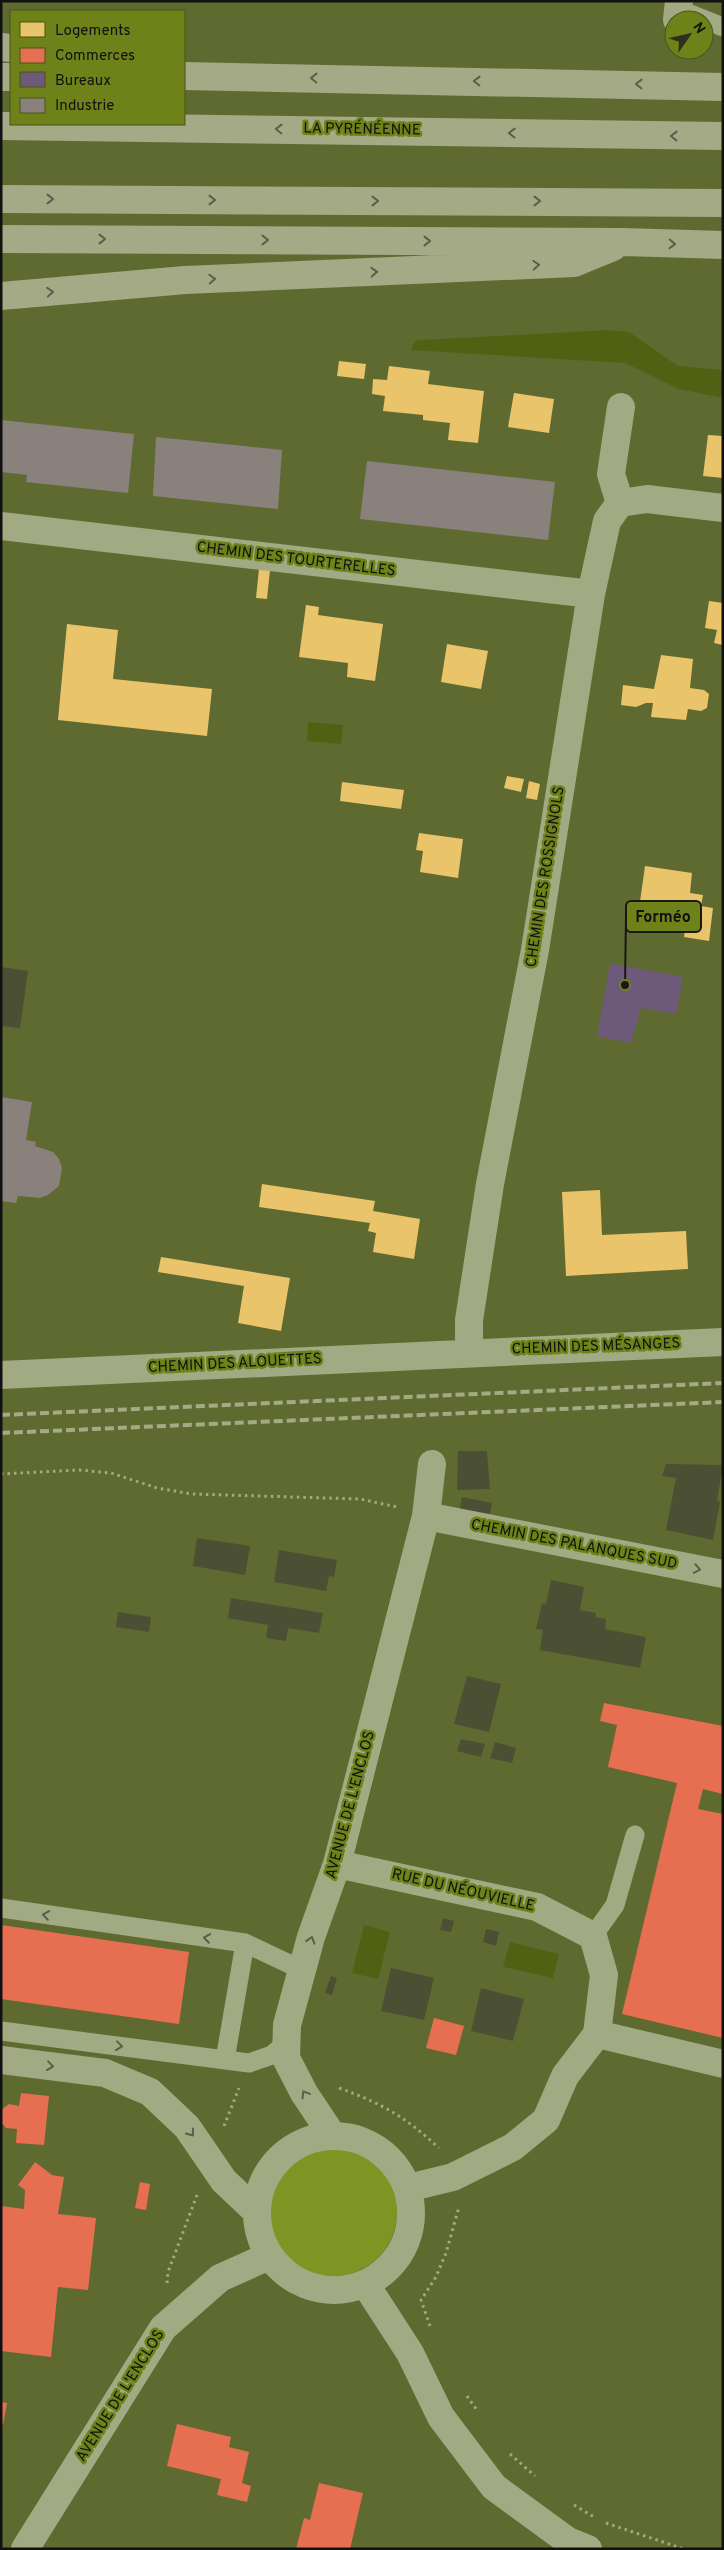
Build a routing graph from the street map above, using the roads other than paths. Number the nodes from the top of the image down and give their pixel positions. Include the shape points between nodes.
1 (187, 74) edge
2 (723, 87) edge
3 (1, 126) edge
4 (723, 136) edge
5 (1, 199) edge
6 (723, 204) edge
7 (1, 239) edge
8 (623, 242) junction
9 (723, 245) edge
10 (1, 296) edge
11 (620, 406) dead end
12 (620, 503) junction
13 (723, 508) edge
14 (1, 526) edge
15 (591, 594) junction
16 (723, 1342) edge
17 (469, 1352) junction
18 (1, 1375) edge
19 (432, 1464) dead end
20 (426, 1516) junction
21 (723, 1574) edge
22 (635, 1835) dead end
23 (338, 1864) junction
24 (1, 1908) edge
25 (593, 1936) junction
26 (245, 1943) junction
27 (302, 1970) junction
28 (1, 2031) edge
29 (597, 2034) junction
30 (287, 2042) junction
31 (1, 2060) edge
32 (225, 2060) junction
33 (723, 2064) edge
34 (332, 2135) junction
35 (408, 2188) junction
36 (256, 2211) junction
37 (269, 2256) junction
38 (366, 2285) junction
39 (29, 2548) edge
40 (588, 2549) edge

2 -> 1 highway
4 -> 3 highway, LA PYRÉNÉENNE
5 -> 6 highway
7 -> 8 highway
8 -> 9 highway
10 -> 8 highway via 185,280 574,263
11 - 12 street via 611,474
12 - 13 street via 647,500
12 - 15 street, CHEMIN DES ROSSIGNOLS via 607,521
14 - 15 street, CHEMIN DES TOURTERELLES
15 - 17 street, CHEMIN DES ROSSIGNOLS via 535,950 490,1184 469,1320
16 - 17 street, CHEMIN DES MÉSANGES
17 - 18 street, CHEMIN DES ALOUETTES
19 - 20 street, AVENUE DE L'ENCLOS
20 -> 21 street, CHEMIN DES PALANQUES SUD
20 - 23 street, AVENUE DE L'ENCLOS
22 - 25 lane via 615,1905
23 - 25 street, RUE DU NÉOUVIELLE via 537,1907
27 -> 23 street, AVENUE DE L'ENCLOS
26 -> 24 lane
25 - 29 street via 604,1975
26 - 27 lane
26 - 32 lane
27 - 30 street, AVENUE DE L'ENCLOS via 287,2025
28 -> 32 lane
29 - 33 street
29 - 35 street via 565,2076 546,2120 513,2147 454,2177
30 - 32 lane via 272,2055 249,2063
34 -> 30 street, AVENUE DE L'ENCLOS via 286,2058
31 -> 36 street via 105,2073 150,2092 187,2127 224,2181
34 - 35 street via 356,2138 378,2149 396,2166
34 - 36 street via 309,2140 282,2156 261,2188
35 - 38 street via 412,2211 409,2234 401,2255 386,2272
36 - 37 street via 259,2234
37 - 38 street via 302,2284 323,2291 345,2291
37 - 39 street, AVENUE DE L'ENCLOS via 220,2278 162,2328
38 - 40 street via 410,2352 441,2417 494,2487 568,2541

